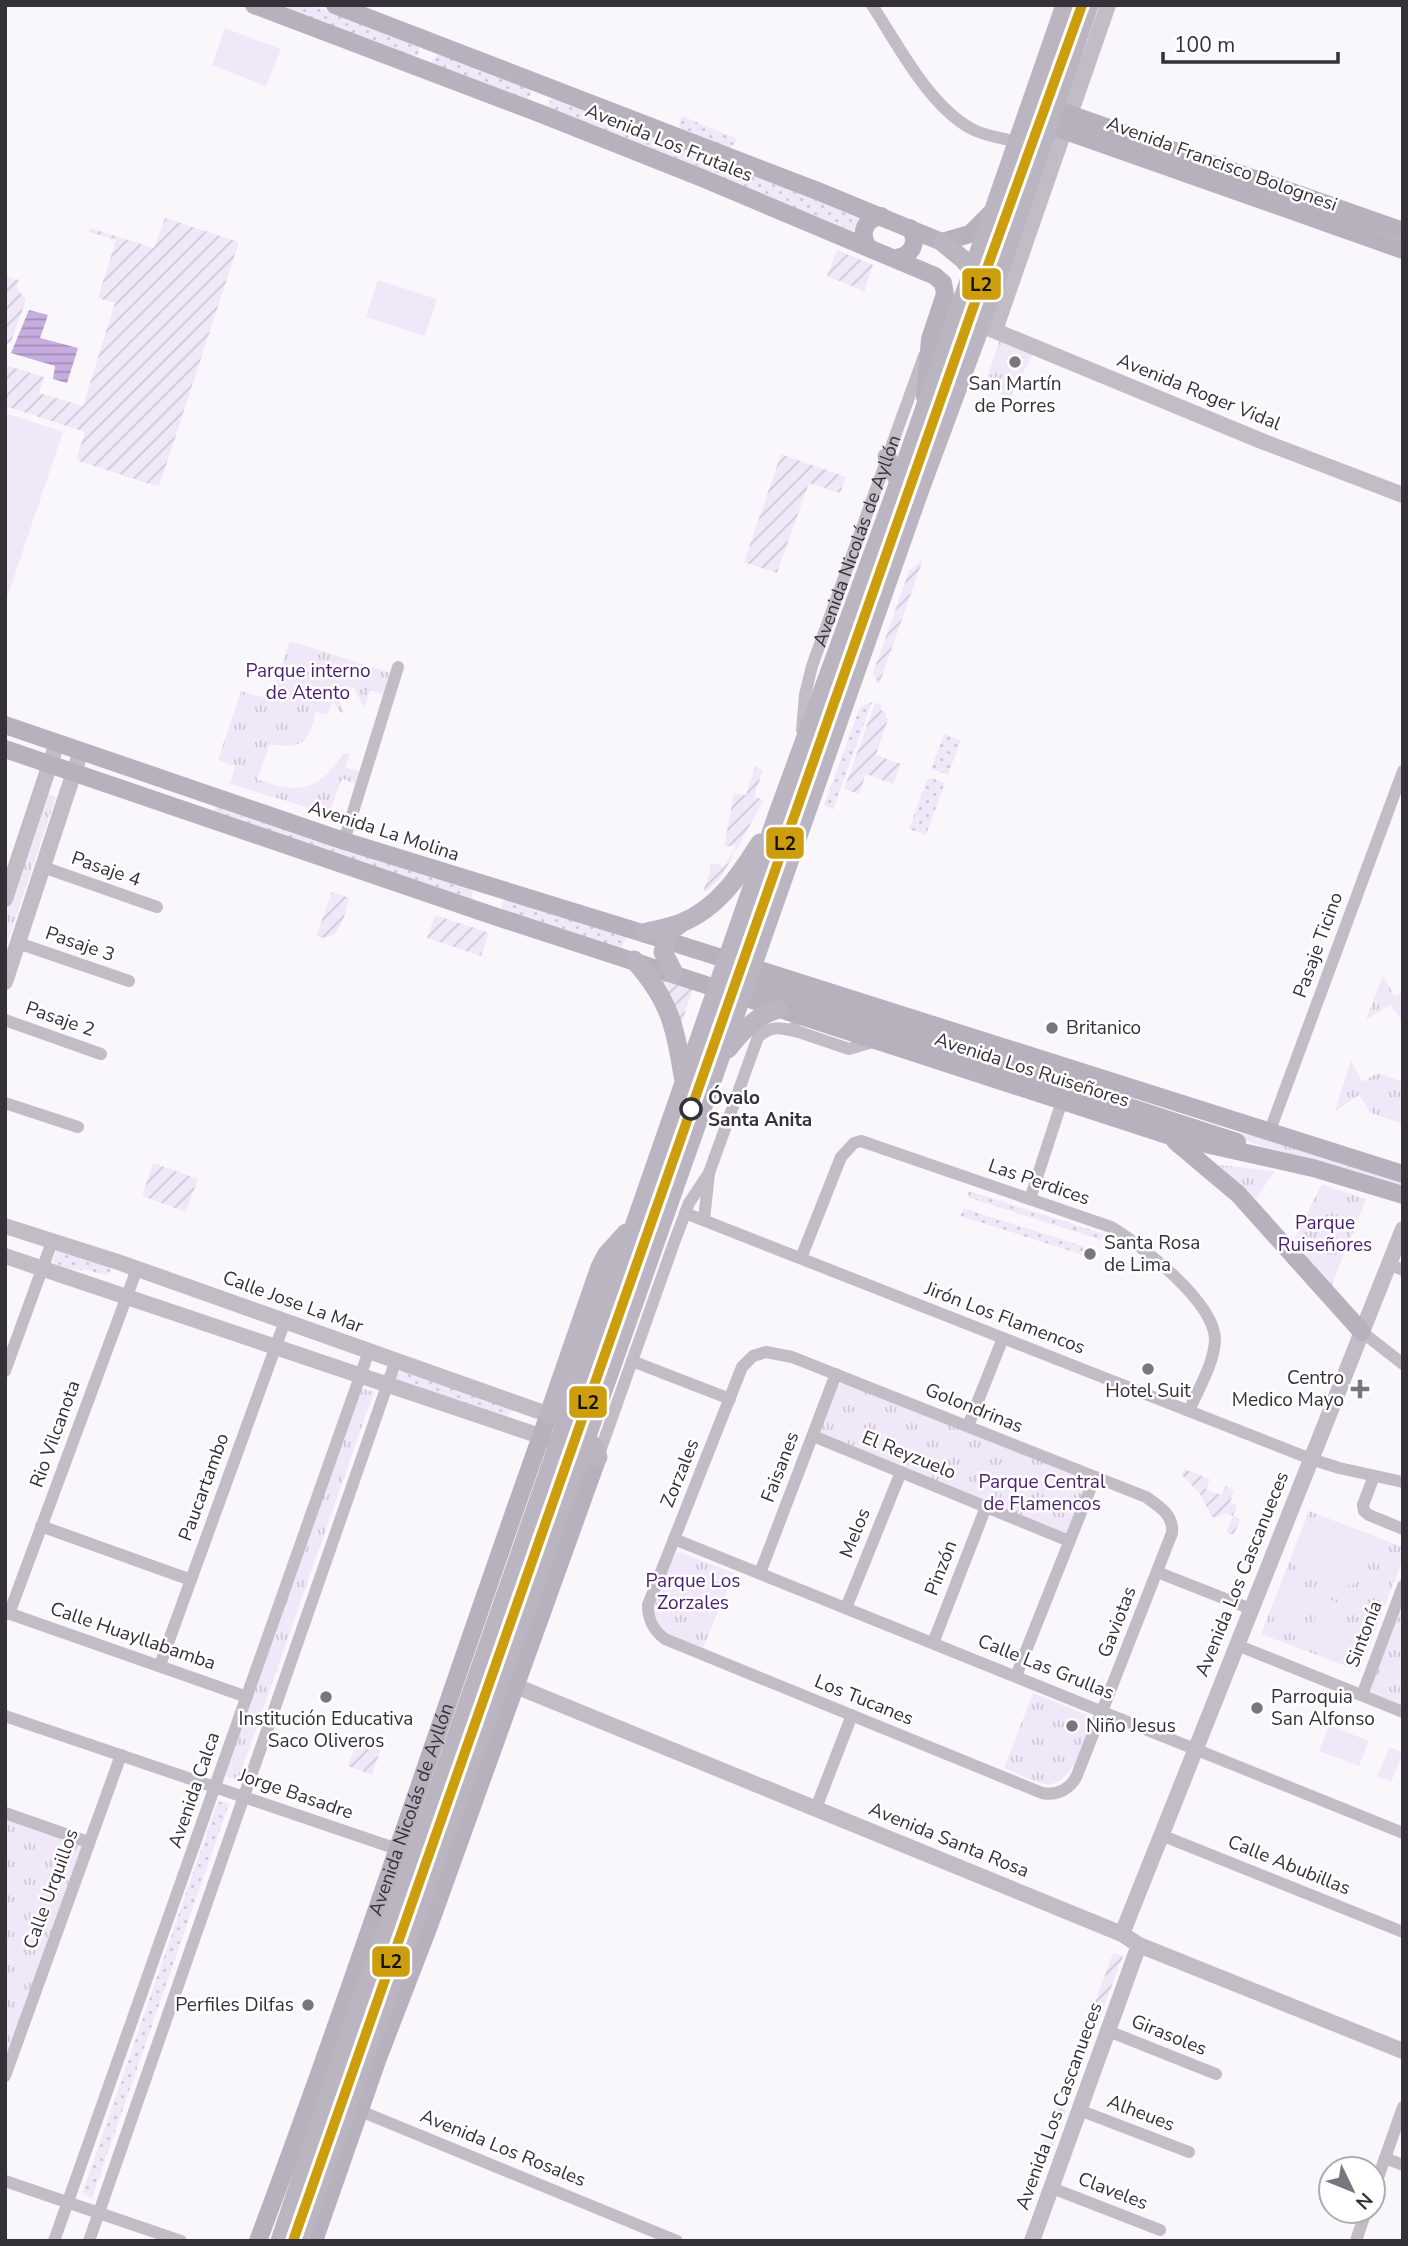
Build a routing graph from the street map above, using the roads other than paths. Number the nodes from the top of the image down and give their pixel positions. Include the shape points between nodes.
1 (254, 5) edge
2 (335, 5) edge
3 (872, 5) edge
4 (1065, 5) edge
5 (1089, 5) edge
6 (1108, 5) edge
7 (549, 86) junction
8 (1029, 109) junction
9 (539, 113) junction
10 (1059, 119) junction
11 (1017, 142) junction
12 (994, 209) junction
13 (1322, 212) junction
14 (881, 216) junction
15 (910, 228) junction
16 (1403, 231) edge
17 (942, 242) junction
18 (867, 247) junction
19 (1403, 250) edge
20 (896, 258) junction
21 (973, 270) junction
22 (989, 299) junction
23 (988, 328) junction
24 (930, 339) junction
25 (924, 408) junction
26 (887, 457) junction
27 (899, 482) junction
28 (1403, 495) edge
29 (398, 667) dead end
30 (5, 725) edge
31 (57, 743) junction
32 (801, 747) junction
33 (5, 749) edge
34 (81, 751) junction
35 (50, 764) junction
36 (1403, 771) edge
37 (74, 773) junction
38 (204, 794) junction
39 (197, 815) junction
40 (777, 816) junction
41 (344, 841) junction
42 (43, 867) junction
43 (500, 890) junction
44 (5, 899) edge
45 (157, 907) dead end
46 (746, 907) junction
47 (491, 915) junction
48 (770, 915) junction
49 (602, 921) junction
50 (680, 924) junction
51 (644, 933) junction
52 (665, 940) junction
53 (18, 943) junction
54 (592, 947) junction
55 (634, 960) junction
56 (727, 960) junction
57 (674, 973) junction
58 (129, 981) dead end
59 (5, 982) edge
60 (747, 983) junction
61 (717, 988) junction
62 (778, 1009) junction
63 (5, 1020) edge
64 (799, 1032) junction
65 (877, 1041) junction
66 (101, 1055) dead end
67 (719, 1061) junction
68 (684, 1081) junction
69 (1062, 1101) junction
70 (5, 1103) edge
71 (1119, 1103) junction
72 (1226, 1120) junction
73 (78, 1127) dead end
74 (1269, 1133) junction
75 (1170, 1136) junction
76 (1313, 1168) junction
77 (709, 1173) junction
78 (1403, 1174) edge
79 (1403, 1195) edge
80 (1030, 1199) junction
81 (676, 1211) junction
82 (704, 1220) junction
83 (5, 1226) edge
84 (1403, 1229) edge
85 (675, 1240) joint
86 (52, 1241) junction
87 (5, 1256) edge
88 (801, 1258) junction
89 (1396, 1267) edge
90 (43, 1268) junction
91 (137, 1269) junction
92 (127, 1295) junction
93 (285, 1321) junction
94 (1362, 1332) junction
95 (1003, 1338) junction
96 (276, 1347) junction
97 (369, 1351) junction
98 (766, 1352) joint
99 (396, 1360) junction
100 (632, 1361) junction
101 (1403, 1364) edge
102 (5, 1371) edge
103 (430, 1372) junction
104 (836, 1374) junction
105 (361, 1376) junction
106 (388, 1385) junction
107 (424, 1397) junction
108 (730, 1399) junction
109 (522, 1405) junction
110 (1189, 1411) junction
111 (557, 1417) junction
112 (506, 1423) junction
113 (968, 1426) junction
114 (813, 1436) junction
115 (550, 1439) junction
116 (586, 1439) junction
117 (598, 1457) junction
118 (1311, 1459) junction
119 (901, 1472) junction
120 (1095, 1476) junction
121 (1374, 1476) junction
122 (1403, 1482) edge
123 (986, 1507) junction
124 (1164, 1510) joint
125 (41, 1526) junction
126 (1403, 1529) edge
127 (674, 1539) junction
128 (1069, 1541) junction
129 (1157, 1572) junction
130 (760, 1573) junction
131 (191, 1580) junction
132 (1403, 1586) edge
133 (846, 1608) junction
134 (1251, 1609) junction
135 (7, 1613) edge
136 (650, 1622) joint
137 (933, 1643) junction
138 (1237, 1645) junction
139 (160, 1665) junction
140 (479, 1671) junction
141 (1016, 1676) junction
142 (509, 1683) junction
143 (1362, 1695) junction
144 (247, 1697) junction
145 (1103, 1711) junction
146 (1403, 1712) edge
147 (852, 1715) junction
148 (5, 1716) edge
149 (1196, 1748) junction
150 (121, 1755) junction
151 (215, 1786) junction
152 (1069, 1786) joint
153 (243, 1797) junction
154 (816, 1808) junction
155 (5, 1813) edge
156 (1403, 1833) edge
157 (1161, 1835) junction
158 (88, 1842) junction
159 (406, 1852) junction
160 (1403, 1932) edge
161 (1122, 1934) junction
162 (1139, 1945) junction
163 (364, 1952) junction
164 (355, 2017) junction
165 (377, 2020) junction
166 (1108, 2031) junction
167 (1403, 2051) edge
168 (378, 2058) junction
169 (1216, 2074) dead end
170 (5, 2076) edge
171 (337, 2103) junction
172 (1403, 2107) edge
173 (1079, 2110) junction
174 (1189, 2152) dead end
175 (1386, 2155) edge
176 (5, 2181) edge
177 (1052, 2188) junction
178 (68, 2203) junction
179 (99, 2214) junction
180 (1160, 2230) dead end
181 (54, 2241) edge
182 (89, 2241) edge
183 (181, 2241) edge
184 (258, 2241) edge
185 (280, 2241) edge
186 (299, 2241) edge
187 (314, 2241) edge
188 (677, 2241) edge
189 (1032, 2241) edge

1 - 9 main road, Avenida Los Frutales
2 - 7 main road, Avenida Los Frutales
3 - 11 street via 944,108 971,129
4 - 8 main road, Avenida Nicolás de Ayllón
5 - 10 main road, Avenida Nicolás de Ayllón
6 - 10 street, Avenida Nicolás de Ayllón
7 - 9 main road
7 - 14 main road, Avenida Los Frutales
8 - 10 main road, Avenida Francisco Bolognesi
8 - 11 main road, Avenida Nicolás de Ayllón
9 - 18 main road, Avenida Los Frutales
10 - 13 main road, Avenida Francisco Bolognesi
10 - 22 main road, Avenida Nicolás de Ayllón
10 - 23 street, Avenida Nicolás de Ayllón
11 - 12 main road, Avenida Nicolás de Ayllón
12 - 17 main road via 970,234
12 - 21 main road, Avenida Nicolás de Ayllón
13 - 16 main road, Avenida Francisco Bolognesi
13 - 19 main road, Avenida Francisco Bolognesi
14 - 15 main road, Avenida Los Frutales
14 - 18 main road via 865,226
15 - 17 main road, Avenida Los Frutales
15 - 20 main road via 912,249
17 - 21 main road
18 - 20 main road, Avenida Los Frutales
20 - 24 main road, Avenida Los Frutales via 936,276 944,285 944,299
21 - 22 main road
21 - 25 main road, Avenida Nicolás de Ayllón
22 - 23 main road, Avenida Nicolás de Ayllón
23 - 28 street, Avenida Roger Vidal
23 - 48 main road, Avenida Nicolás de Ayllón via 919,492
24 - 25 main road, Avenida Los Frutales
24 - 26 street, Avenida Nicolás de Ayllón
25 - 27 main road, Avenida Nicolás de Ayllón
26 - 27 main road
26 - 32 street, Avenida Nicolás de Ayllón via 812,666
27 - 32 main road, Avenida Nicolás de Ayllón
29 - 41 street
30 - 31 main road, Avenida La Molina
31 - 34 main road, Avenida La Molina
31 - 35 street
32 - 40 main road, Avenida Nicolás de Ayllón
33 - 35 main road
34 - 37 street
34 - 38 main road, Avenida La Molina
35 - 37 main road
35 - 44 street
36 - 74 street, Pasaje Ticino
37 - 39 main road
37 - 42 street
38 - 39 main road
38 - 41 main road, Avenida La Molina
39 - 47 main road
40 - 46 main road, Avenida Nicolás de Ayllón
40 - 50 main road via 725,892
41 - 43 main road, Avenida La Molina
42 - 45 street, Pasaje 4
42 - 53 street
43 - 47 main road
43 - 49 main road, Avenida La Molina
46 - 48 main road via 759,916
46 - 56 main road, Avenida Nicolás de Ayllón
47 - 54 main road
48 - 60 main road, Avenida Nicolás de Ayllón
49 - 51 main road, Avenida La Molina
49 - 54 main road
50 - 51 main road
50 - 52 main road
51 - 52 main road, Avenida La Molina
51 - 55 main road via 630,947
52 - 56 main road, Avenida La Molina
52 - 57 main road via 663,952
53 - 58 street, Pasaje 3
53 - 59 street
54 - 55 main road
55 - 57 main road
55 - 68 main road via 663,997
56 - 60 main road, Avenida La Molina
56 - 61 main road, Avenida Nicolás de Ayllón
57 - 61 main road
60 - 61 main road
60 - 62 main road, Avenida Los Ruiseñores
60 - 67 main road, Avenida Nicolás de Ayllón
60 - 71 main road, Avenida Los Ruiseñores
60 - 72 main road, Avenida Los Ruiseñores
61 - 68 main road, Avenida Nicolás de Ayllón
62 - 64 street
62 - 65 main road, Avenida Los Ruiseñores
62 - 67 main road via 750,1025
63 - 66 street, Pasaje 2
64 - 65 street via 849,1049
64 - 77 street via 777,1026 758,1037
65 - 69 main road, Avenida Los Ruiseñores
67 - 81 main road, Avenida Nicolás de Ayllón
68 - 111 main road, Avenida Nicolás de Ayllón
69 - 75 main road, Avenida Los Ruiseñores
69 - 80 street
70 - 73 street
71 - 72 main road, Avenida Los Ruiseñores
71 - 76 main road, Avenida Los Ruiseñores
72 - 74 main road, Avenida Los Ruiseñores
74 - 78 main road, Avenida Los Ruiseñores
75 - 76 main road, Avenida Los Ruiseñores
75 - 94 main road via 1238,1194
76 - 79 main road, Avenida Los Ruiseñores
77 - 81 street
77 - 82 street
80 - 88 street, Las Perdices via 861,1141 841,1157
80 - 110 street, Las Perdices via 1111,1227 1154,1258 1198,1302 1215,1341
81 - 82 street, Jirón Los Flamencos
81 - 85 main road
81 - 116 main road, Avenida Nicolás de Ayllón
82 - 88 street, Jirón Los Flamencos
83 - 86 street, Calle Jose La Mar
84 - 89 street, Avenida Los Cascanueces
85 - 100 street
86 - 90 street
86 - 91 street, Calle Jose La Mar
87 - 90 street
88 - 95 street, Jirón Los Flamencos
89 - 94 street, Avenida Los Cascanueces
90 - 92 street
90 - 102 street
91 - 92 street, Rio Vilcanota
91 - 93 street, Calle Jose La Mar
92 - 96 street
92 - 125 street, Rio Vilcanota
93 - 96 street, Paucartambo
93 - 97 street, Calle Jose La Mar
94 - 101 street
94 - 118 street, Avenida Los Cascanueces
95 - 110 street, Jirón Los Flamencos
95 - 113 street
96 - 105 street
96 - 131 street, Paucartambo
97 - 99 street, Calle Jose La Mar
97 - 105 street, Avenida Calca
98 - 104 street, Golondrinas
98 - 108 street, Zorzales via 753,1356 743,1367
99 - 103 street, Calle Jose La Mar
99 - 106 street
100 - 108 street
100 - 117 street
103 - 107 street
103 - 109 street, Calle Jose La Mar
104 - 113 street, Golondrinas
104 - 114 street, Faisanes
105 - 106 street
105 - 144 street, Avenida Calca
106 - 107 street
106 - 153 street
107 - 112 street
108 - 127 street, Zorzales
109 - 111 street, Calle Jose La Mar
109 - 112 street via 521,1412
110 - 118 street, Jirón Los Flamencos
111 - 115 main road, Avenida Nicolás de Ayllón
112 - 115 street
113 - 120 street, Golondrinas
114 - 119 street, El Reyzuelo
114 - 130 street, Faisanes
115 - 140 main road, Avenida Nicolás de Ayllón
115 - 159 main road, Avenida Nicolás de Ayllón
116 - 117 main road
116 - 142 main road, Avenida Nicolás de Ayllón
117 - 142 main road
118 - 121 street, Jirón Los Flamencos
118 - 134 street, Avenida Los Cascanueces
119 - 123 street, El Reyzuelo
119 - 133 street, Melos
120 - 124 street, Golondrinas via 1146,1497
120 - 128 street
121 - 122 street, Jirón Los Flamencos
121 - 126 street via 1364,1511
123 - 128 street, El Reyzuelo
123 - 137 street, Pinzón
124 - 129 street, Gaviotas via 1173,1528
125 - 131 street
125 - 135 street, Rio Vilcanota
127 - 130 street, Calle Las Grullas
127 - 136 street, Zorzales via 648,1605
128 - 141 street
129 - 134 street
129 - 145 street, Gaviotas
130 - 133 street, Calle Las Grullas
131 - 139 street, Paucartambo
132 - 143 street, Sintonía
133 - 137 street, Calle Las Grullas
134 - 138 street, Avenida Los Cascanueces
135 - 139 street, Calle Huayllabamba
136 - 147 street, Los Tucanes via 665,1639
137 - 141 street, Calle Las Grullas
138 - 143 street
138 - 149 street, Avenida Los Cascanueces
139 - 144 street, Calle Huayllabamba
140 - 142 street, Avenida Santa Rosa
140 - 159 main road, Avenida Nicolás de Ayllón
141 - 145 street, Calle Las Grullas
142 - 154 street, Avenida Santa Rosa
142 - 165 main road, Avenida Nicolás de Ayllón
142 - 168 main road, Avenida Nicolás de Ayllón
143 - 146 street
144 - 151 street, Avenida Calca
145 - 149 street, Calle Las Grullas
145 - 152 street, Gaviotas
147 - 152 street, Los Tucanes via 1042,1793 1056,1793
147 - 154 street
148 - 150 street, Jorge Basadre
149 - 156 street, Calle Las Grullas
149 - 157 street, Avenida Los Cascanueces
150 - 151 street, Jorge Basadre
150 - 158 street, Calle Urquillos
151 - 153 street, Jorge Basadre
151 - 178 street, Avenida Calca
153 - 159 street, Jorge Basadre
153 - 179 street
154 - 161 street, Avenida Santa Rosa
155 - 158 street
157 - 160 street, Calle Abubillas
157 - 161 street, Avenida Los Cascanueces
158 - 170 street, Calle Urquillos
159 - 163 main road, Avenida Nicolás de Ayllón
159 - 164 main road, Avenida Nicolás de Ayllón
161 - 162 street, Avenida Santa Rosa
162 - 166 street, Avenida Los Cascanueces
162 - 167 street, Avenida Santa Rosa
163 - 164 main road
163 - 171 main road, Avenida Nicolás de Ayllón
164 - 171 main road, Avenida Nicolás de Ayllón
165 - 168 main road
165 - 171 main road, Avenida Nicolás de Ayllón
166 - 169 street, Girasoles
166 - 173 street, Avenida Los Cascanueces
168 - 171 main road, Avenida Nicolás de Ayllón
171 - 184 main road, Avenida Nicolás de Ayllón
171 - 185 main road, Avenida Nicolás de Ayllón
171 - 186 main road, Avenida Nicolás de Ayllón
171 - 187 main road, Avenida Nicolás de Ayllón
171 - 188 street, Avenida Los Rosales
172 - 175 street
173 - 174 street, Alheues
173 - 177 street, Avenida Los Cascanueces
176 - 178 street
177 - 180 street, Claveles
177 - 189 street, Avenida Los Cascanueces
178 - 179 street
178 - 181 street, Avenida Calca
179 - 182 street
179 - 183 street

